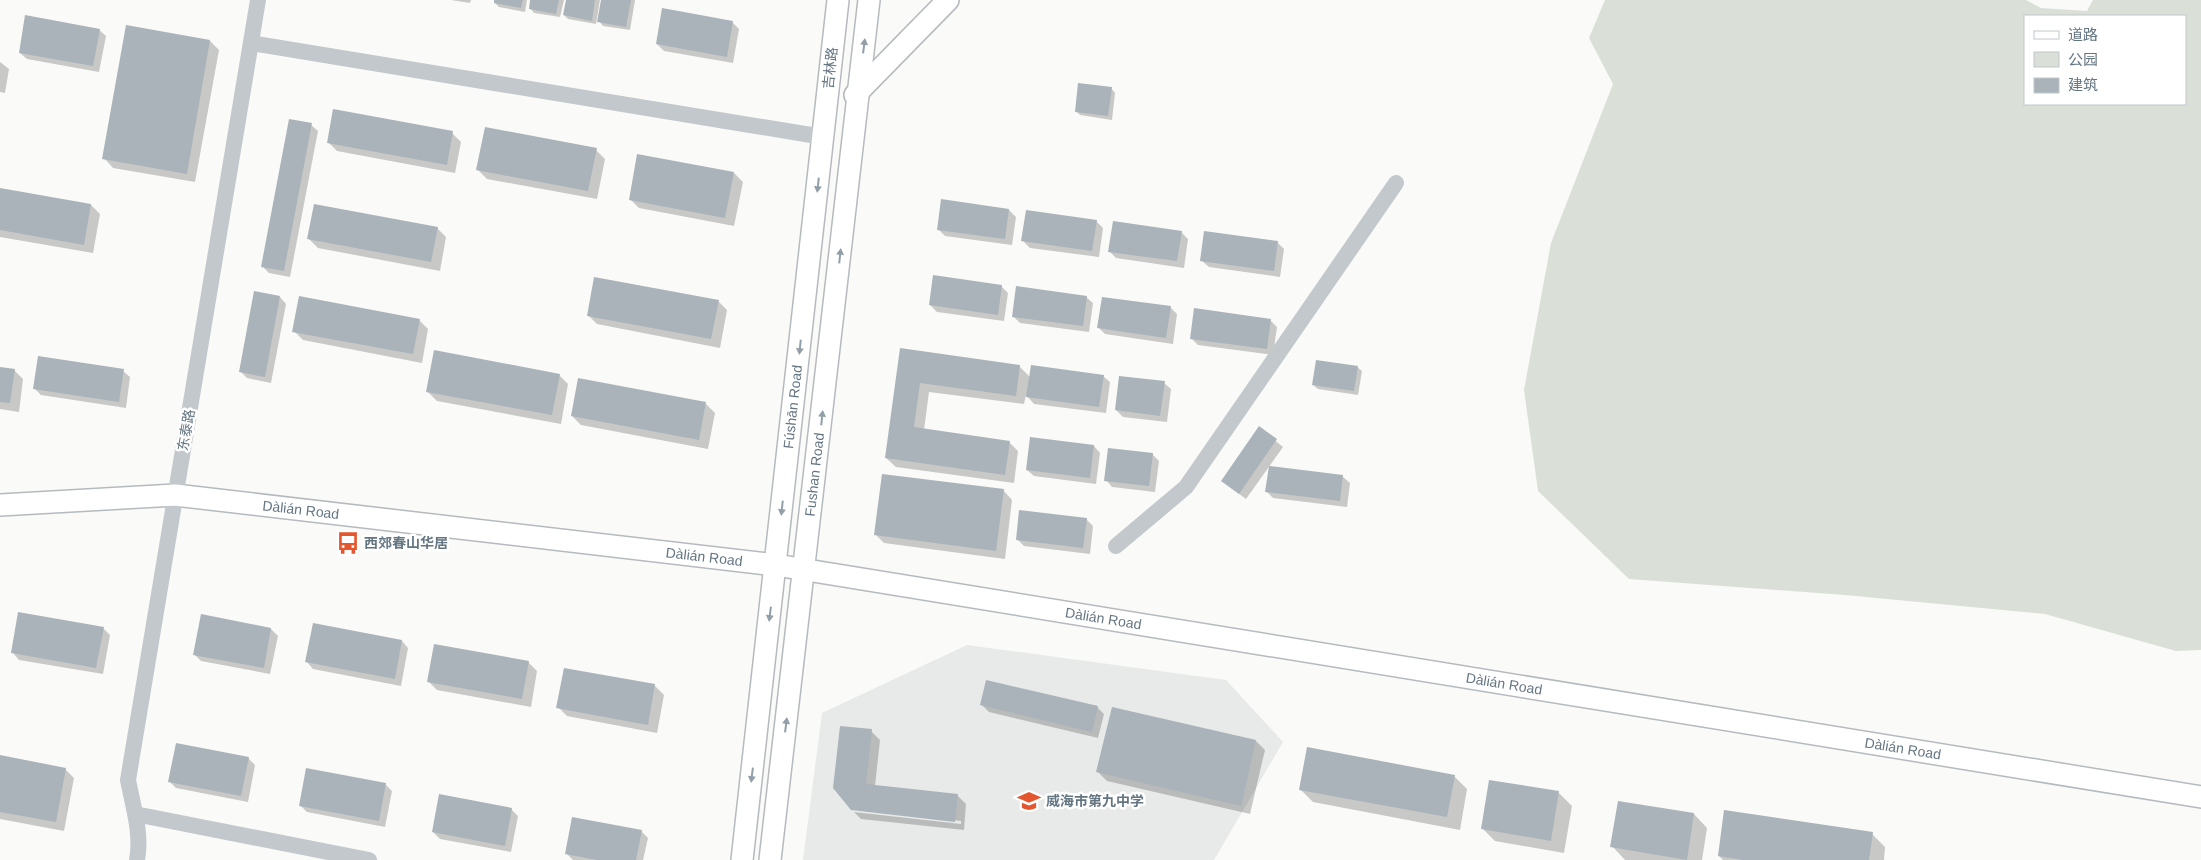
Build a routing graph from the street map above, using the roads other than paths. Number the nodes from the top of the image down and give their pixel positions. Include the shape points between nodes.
1 (258, 0) edge
2 (838, 0) edge
3 (869, 0) edge
4 (948, 0) edge
5 (251, 43) junction
6 (858, 91) junction
7 (823, 137) junction
8 (1396, 183) dead end
9 (175, 495) junction
10 (0, 505) edge
11 (1116, 546) dead end
12 (776, 565) junction
13 (804, 570) junction
14 (2201, 797) edge
15 (135, 814) junction
16 (137, 860) edge
17 (369, 860) edge
18 (742, 860) edge
19 (770, 860) edge

1 - 5 street, 东泰路
2 - 7 main road, 吉林路
6 -> 3 main road
4 - 6 main road
5 - 7 street
5 - 9 street, 东泰路
6 - 7 main road
13 -> 6 main road, Fushan Road
7 -> 12 main road, Fúshān Road
8 - 11 street via 1186,487
9 - 10 main road, Dàlián Road
9 - 12 main road, Dàlián Road
9 - 15 street, 东泰路 via 128,780
12 - 13 main road, Dàlián Road
12 -> 18 main road, Fúshān Road
13 - 14 main road, Dàlián Road
19 -> 13 main road, Fushan Road
15 - 16 street, 东泰路
15 - 17 street

